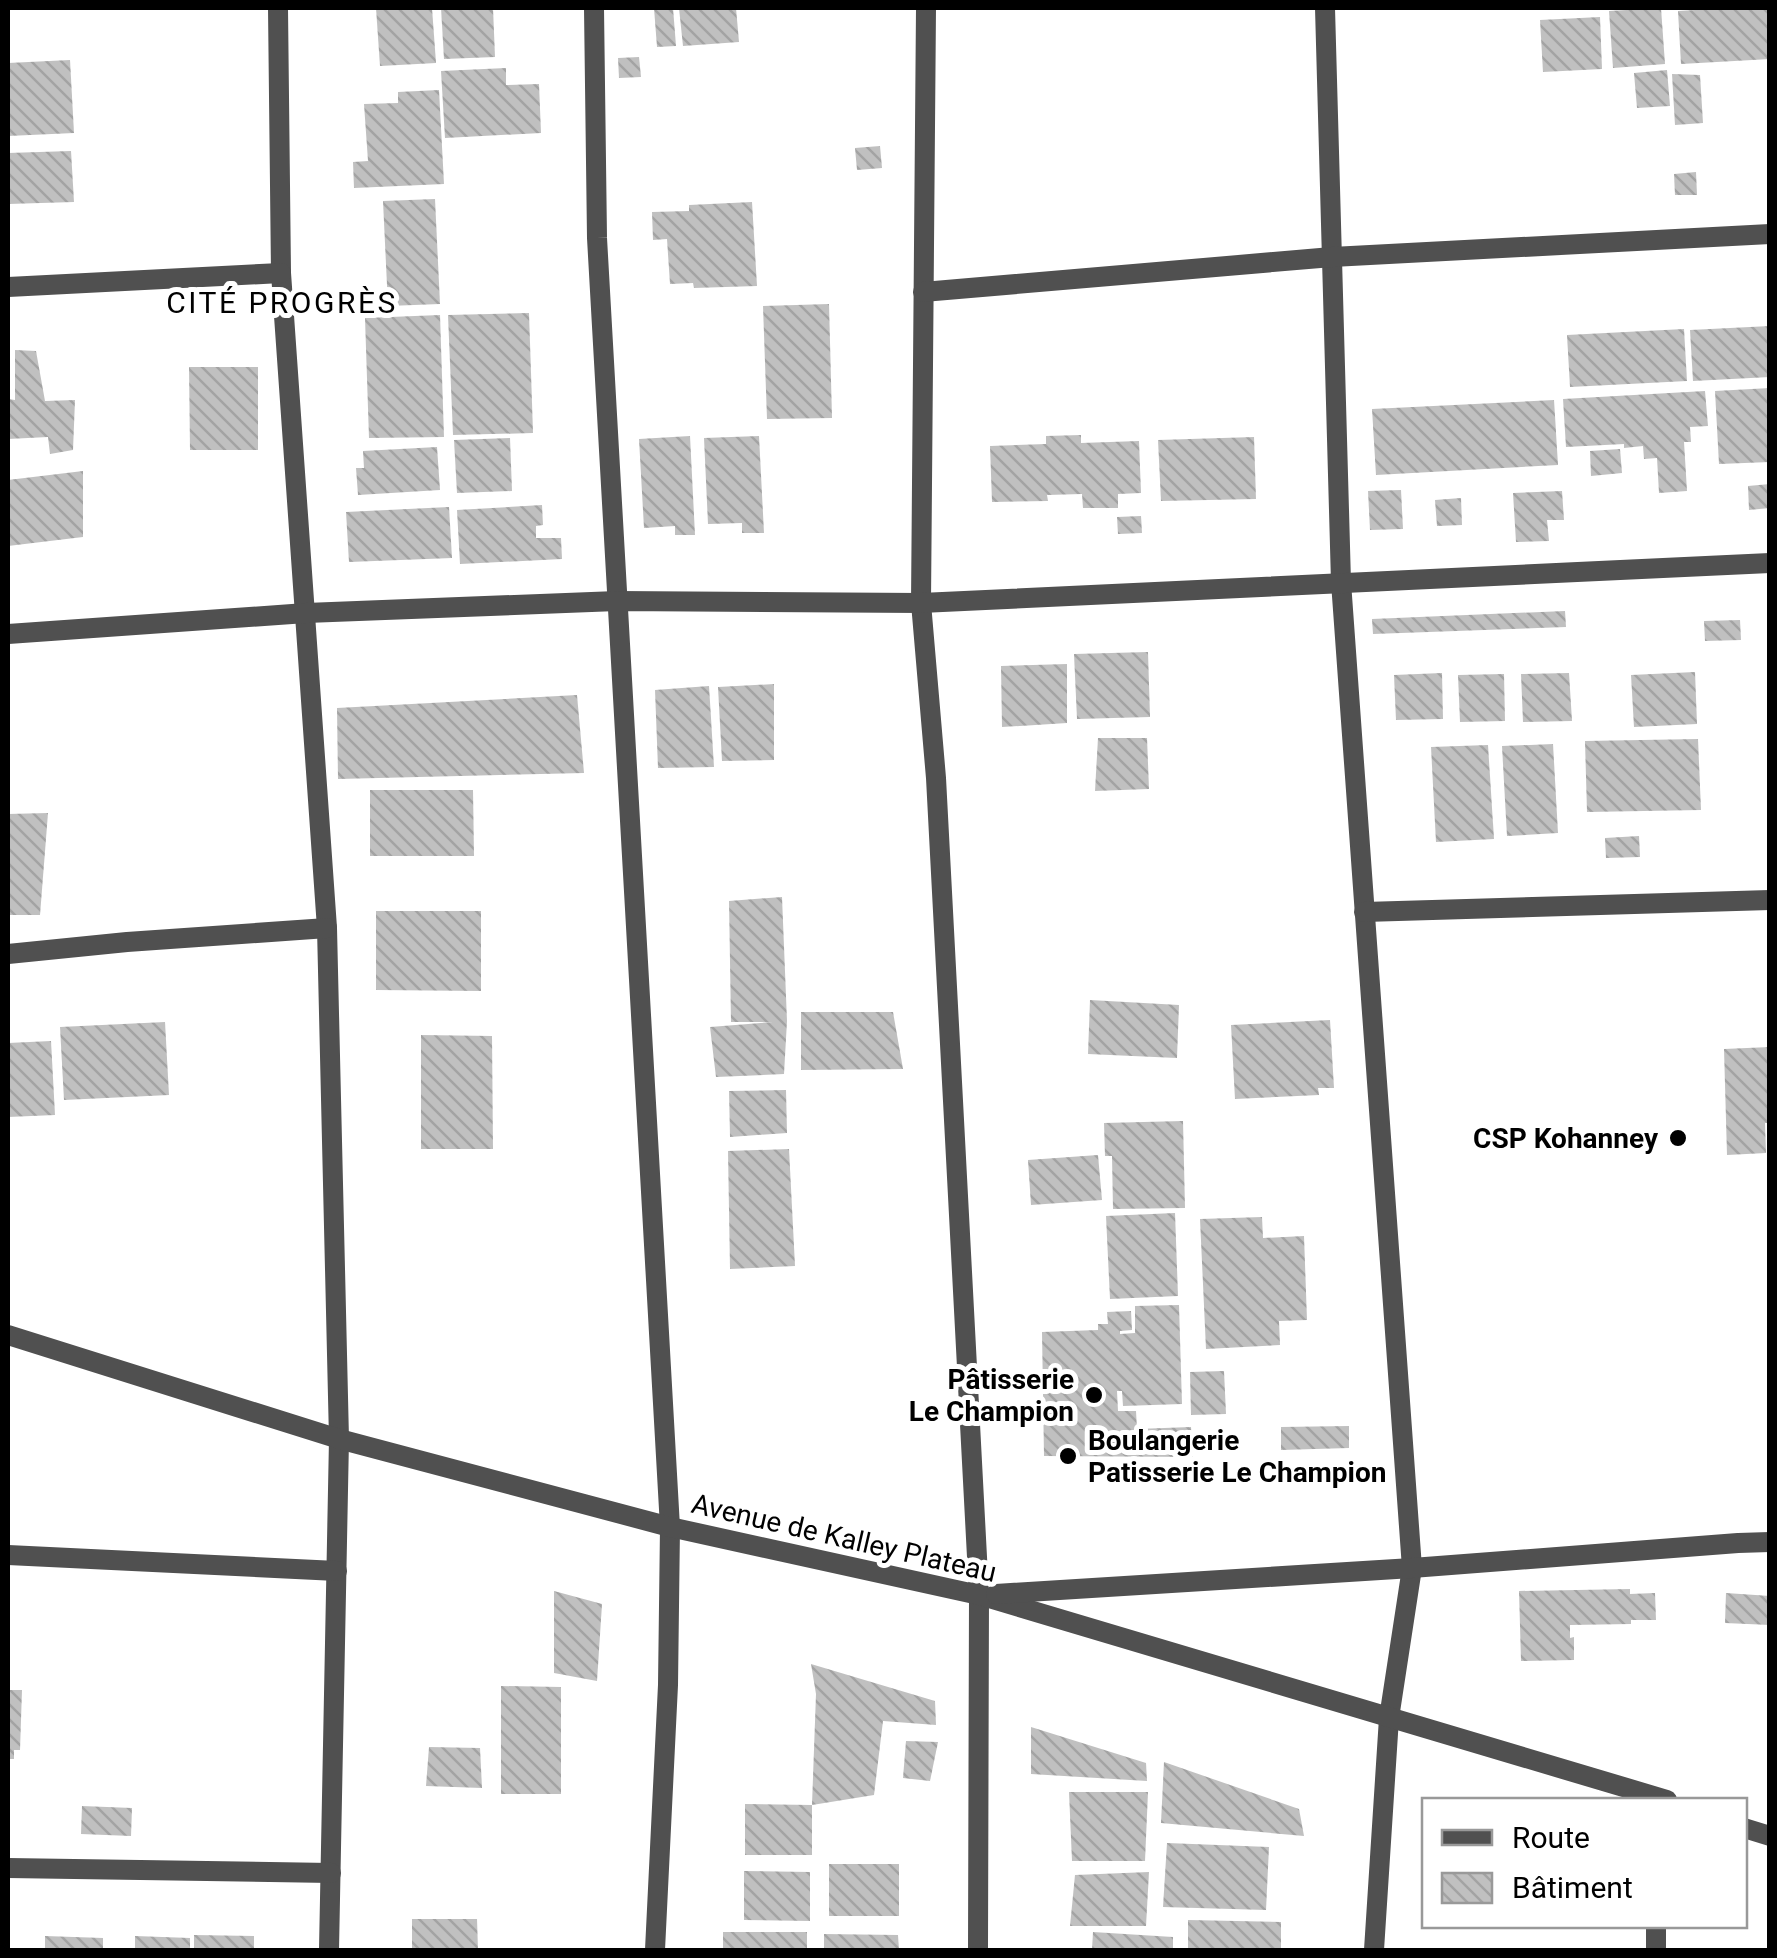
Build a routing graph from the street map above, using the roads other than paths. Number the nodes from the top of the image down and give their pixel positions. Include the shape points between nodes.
1 (278, 8) edge
2 (594, 8) edge
3 (926, 8) edge
4 (1325, 8) edge
5 (1770, 234) edge
6 (1332, 256) junction
7 (280, 273) junction
8 (8, 287) edge
9 (923, 292) junction
10 (1770, 563) edge
11 (1341, 582) junction
12 (617, 602) junction
13 (921, 602) junction
14 (306, 613) junction
15 (8, 634) edge
16 (1770, 900) edge
17 (1364, 912) junction
18 (327, 928) junction
19 (8, 954) edge
20 (8, 1335) edge
21 (339, 1439) junction
22 (670, 1527) junction
23 (1770, 1542) edge
24 (8, 1555) edge
25 (1412, 1568) junction
26 (336, 1570) junction
27 (979, 1595) junction
28 (1388, 1718) junction
29 (1657, 1798) edge
30 (8, 1868) edge
31 (331, 1873) junction
32 (329, 1950) edge
33 (655, 1950) edge
34 (978, 1950) edge
35 (1374, 1950) edge

1 - 7 street
2 - 12 street via 596,238
3 - 9 street
4 - 6 street
5 - 6 street
6 - 9 street
6 - 11 street
7 - 8 street
7 - 14 street
9 - 13 street
10 - 11 street
11 - 13 street
11 - 17 street
12 - 13 street
12 - 14 street
12 - 22 street
13 - 27 street
14 - 15 street
14 - 18 street
16 - 17 street
17 - 25 street
18 - 19 street
18 - 21 street
20 - 21 street, Avenue de Kalley Plateau
21 - 22 street, Avenue de Kalley Plateau
21 - 26 street
22 - 27 street, Avenue de Kalley Plateau
22 - 33 street
23 - 25 street
24 - 26 street
25 - 27 street
25 - 28 street
26 - 31 street
27 - 28 street, Avenue de Kalley Plateau
27 - 34 street
28 - 29 street, Avenue de Kalley Plateau
28 - 35 street
30 - 31 street
31 - 32 street

